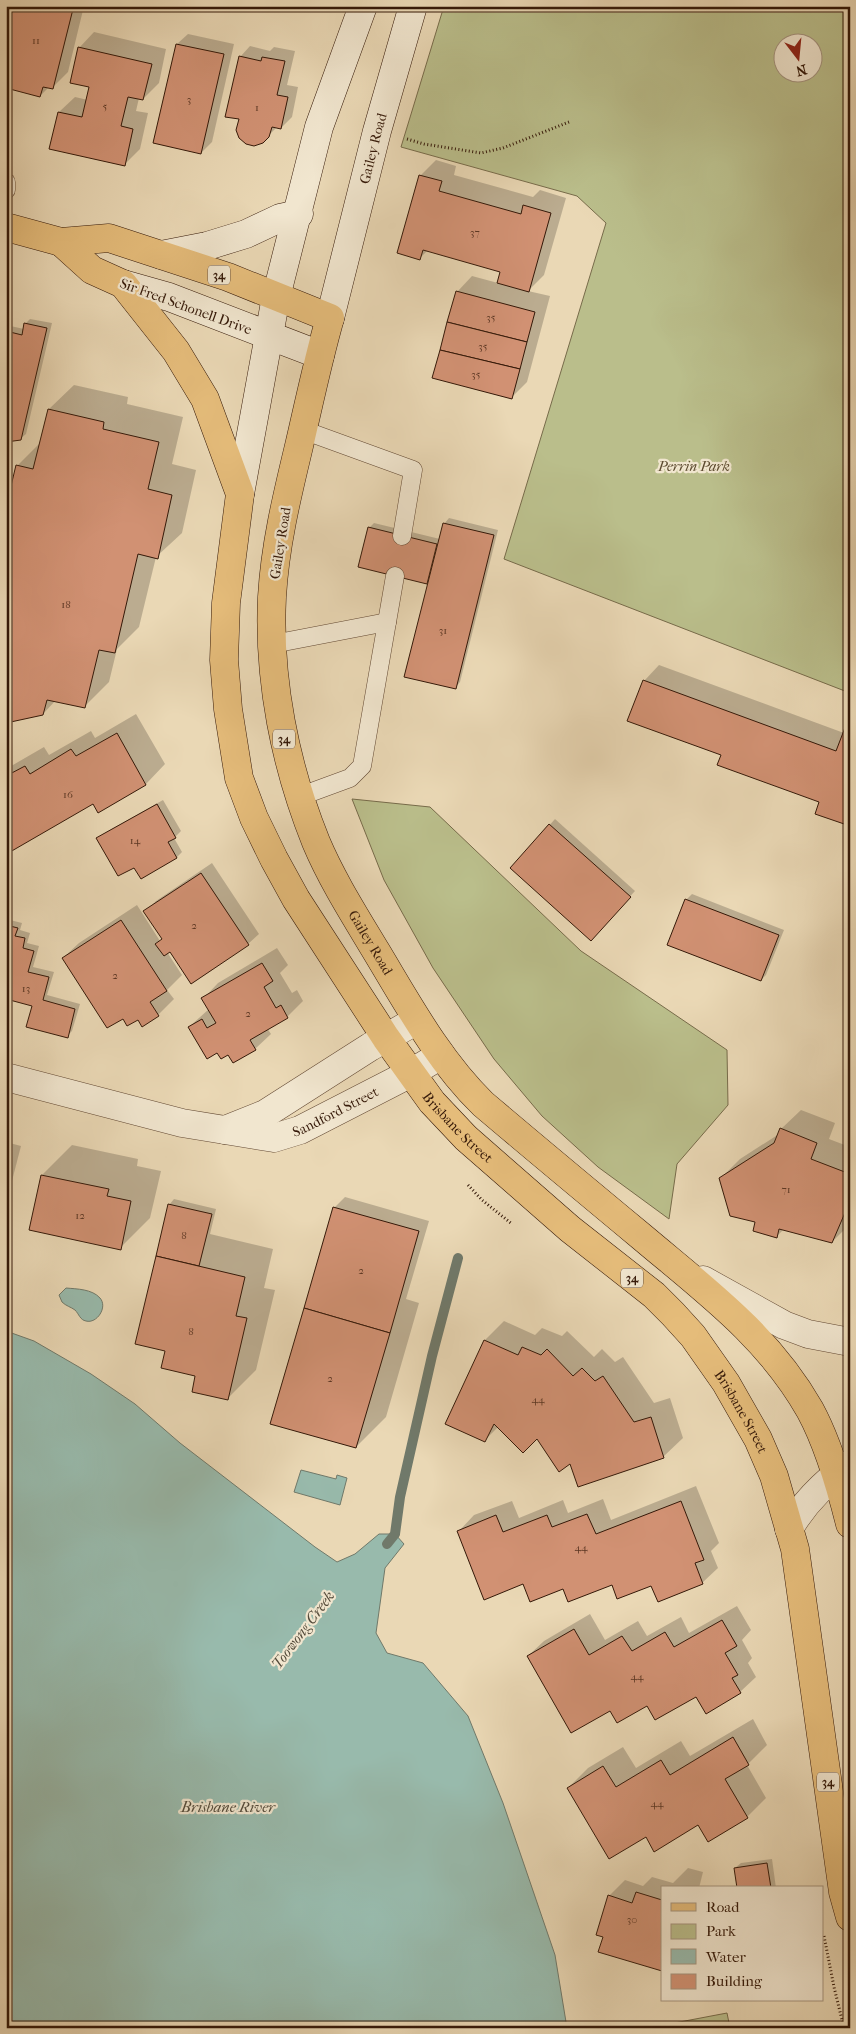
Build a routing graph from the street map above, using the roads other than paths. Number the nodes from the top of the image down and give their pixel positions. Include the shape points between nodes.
1 (363, 6) edge
2 (413, 6) edge
3 (6, 182) edge
4 (6, 190) edge
5 (299, 214) junction
6 (6, 227) edge
7 (61, 242) junction
8 (161, 255) junction
9 (123, 284) junction
10 (276, 297) junction
11 (330, 318) junction
12 (270, 336) junction
13 (320, 355) junction
14 (303, 430) junction
15 (240, 494) junction
16 (402, 536) dead end
17 (395, 576) dead end
18 (387, 622) junction
19 (273, 644) junction
20 (301, 796) junction
21 (417, 1020) junction
22 (386, 1038) junction
23 (441, 1055) junction
24 (411, 1073) junction
25 (6, 1077) edge
26 (223, 1131) junction
27 (672, 1262) junction
28 (850, 1342) edge
29 (843, 1469) edge
30 (848, 1507) edge
31 (789, 1529) junction
32 (850, 1916) edge

1 - 5 main road via 320,127
2 - 11 main road, Gailey Road
3 - 4 lane
5 - 8 main road via 207,246
5 - 10 main road
6 - 7 main road, Sir Fred Schonell Drive / 34
7 - 8 main road, Sir Fred Schonell Drive / 34 via 109,238
7 - 9 main road, Sir Fred Schonell Drive / 34 via 92,270
8 - 10 main road, Sir Fred Schonell Drive / 34
9 - 12 main road, Sir Fred Schonell Drive via 168,297
9 - 15 main road, 34 via 176,350 205,399
10 - 11 main road, Sir Fred Schonell Drive / 34
10 - 12 main road
11 - 13 main road, Gailey Road / 34
12 - 13 main road, Sir Fred Schonell Drive
12 - 15 main road
13 - 14 main road, Gailey Road / 34
14 - 16 lane via 413,470
14 - 19 main road, Gailey Road / 34 via 280,528 272,598
15 - 22 main road, 34 via 226,603 224,660 239,778 274,859
17 - 18 lane
18 - 19 lane
18 - 20 lane via 362,766 350,778
19 - 20 main road, Gailey Road / 34 via 273,670 282,735
20 - 21 main road, Gailey Road / 34 via 317,843 348,903
21 - 22 main road
21 - 23 main road, Gailey Road / 34
22 - 24 main road, Brisbane Street / 34
22 - 26 main road via 265,1114
23 - 24 main road, Sandford Street
23 - 27 main road, 34 via 463,1085 483,1104
24 - 26 main road, Sandford Street via 300,1130 274,1138
24 - 31 main road, Brisbane Street / 34 via 432,1102 466,1138 570,1229 654,1295 693,1336 726,1383 758,1439 774,1476
25 - 26 main road, Sandford Street via 182,1124
27 - 28 main road via 784,1325 808,1334
27 - 29 main road, 34 via 743,1322 780,1366 805,1402
29 - 30 main road, 34
29 - 31 main road via 805,1504
30 - 31 main road
31 - 32 main road, Brisbane Street / 34 via 795,1549 843,1892

